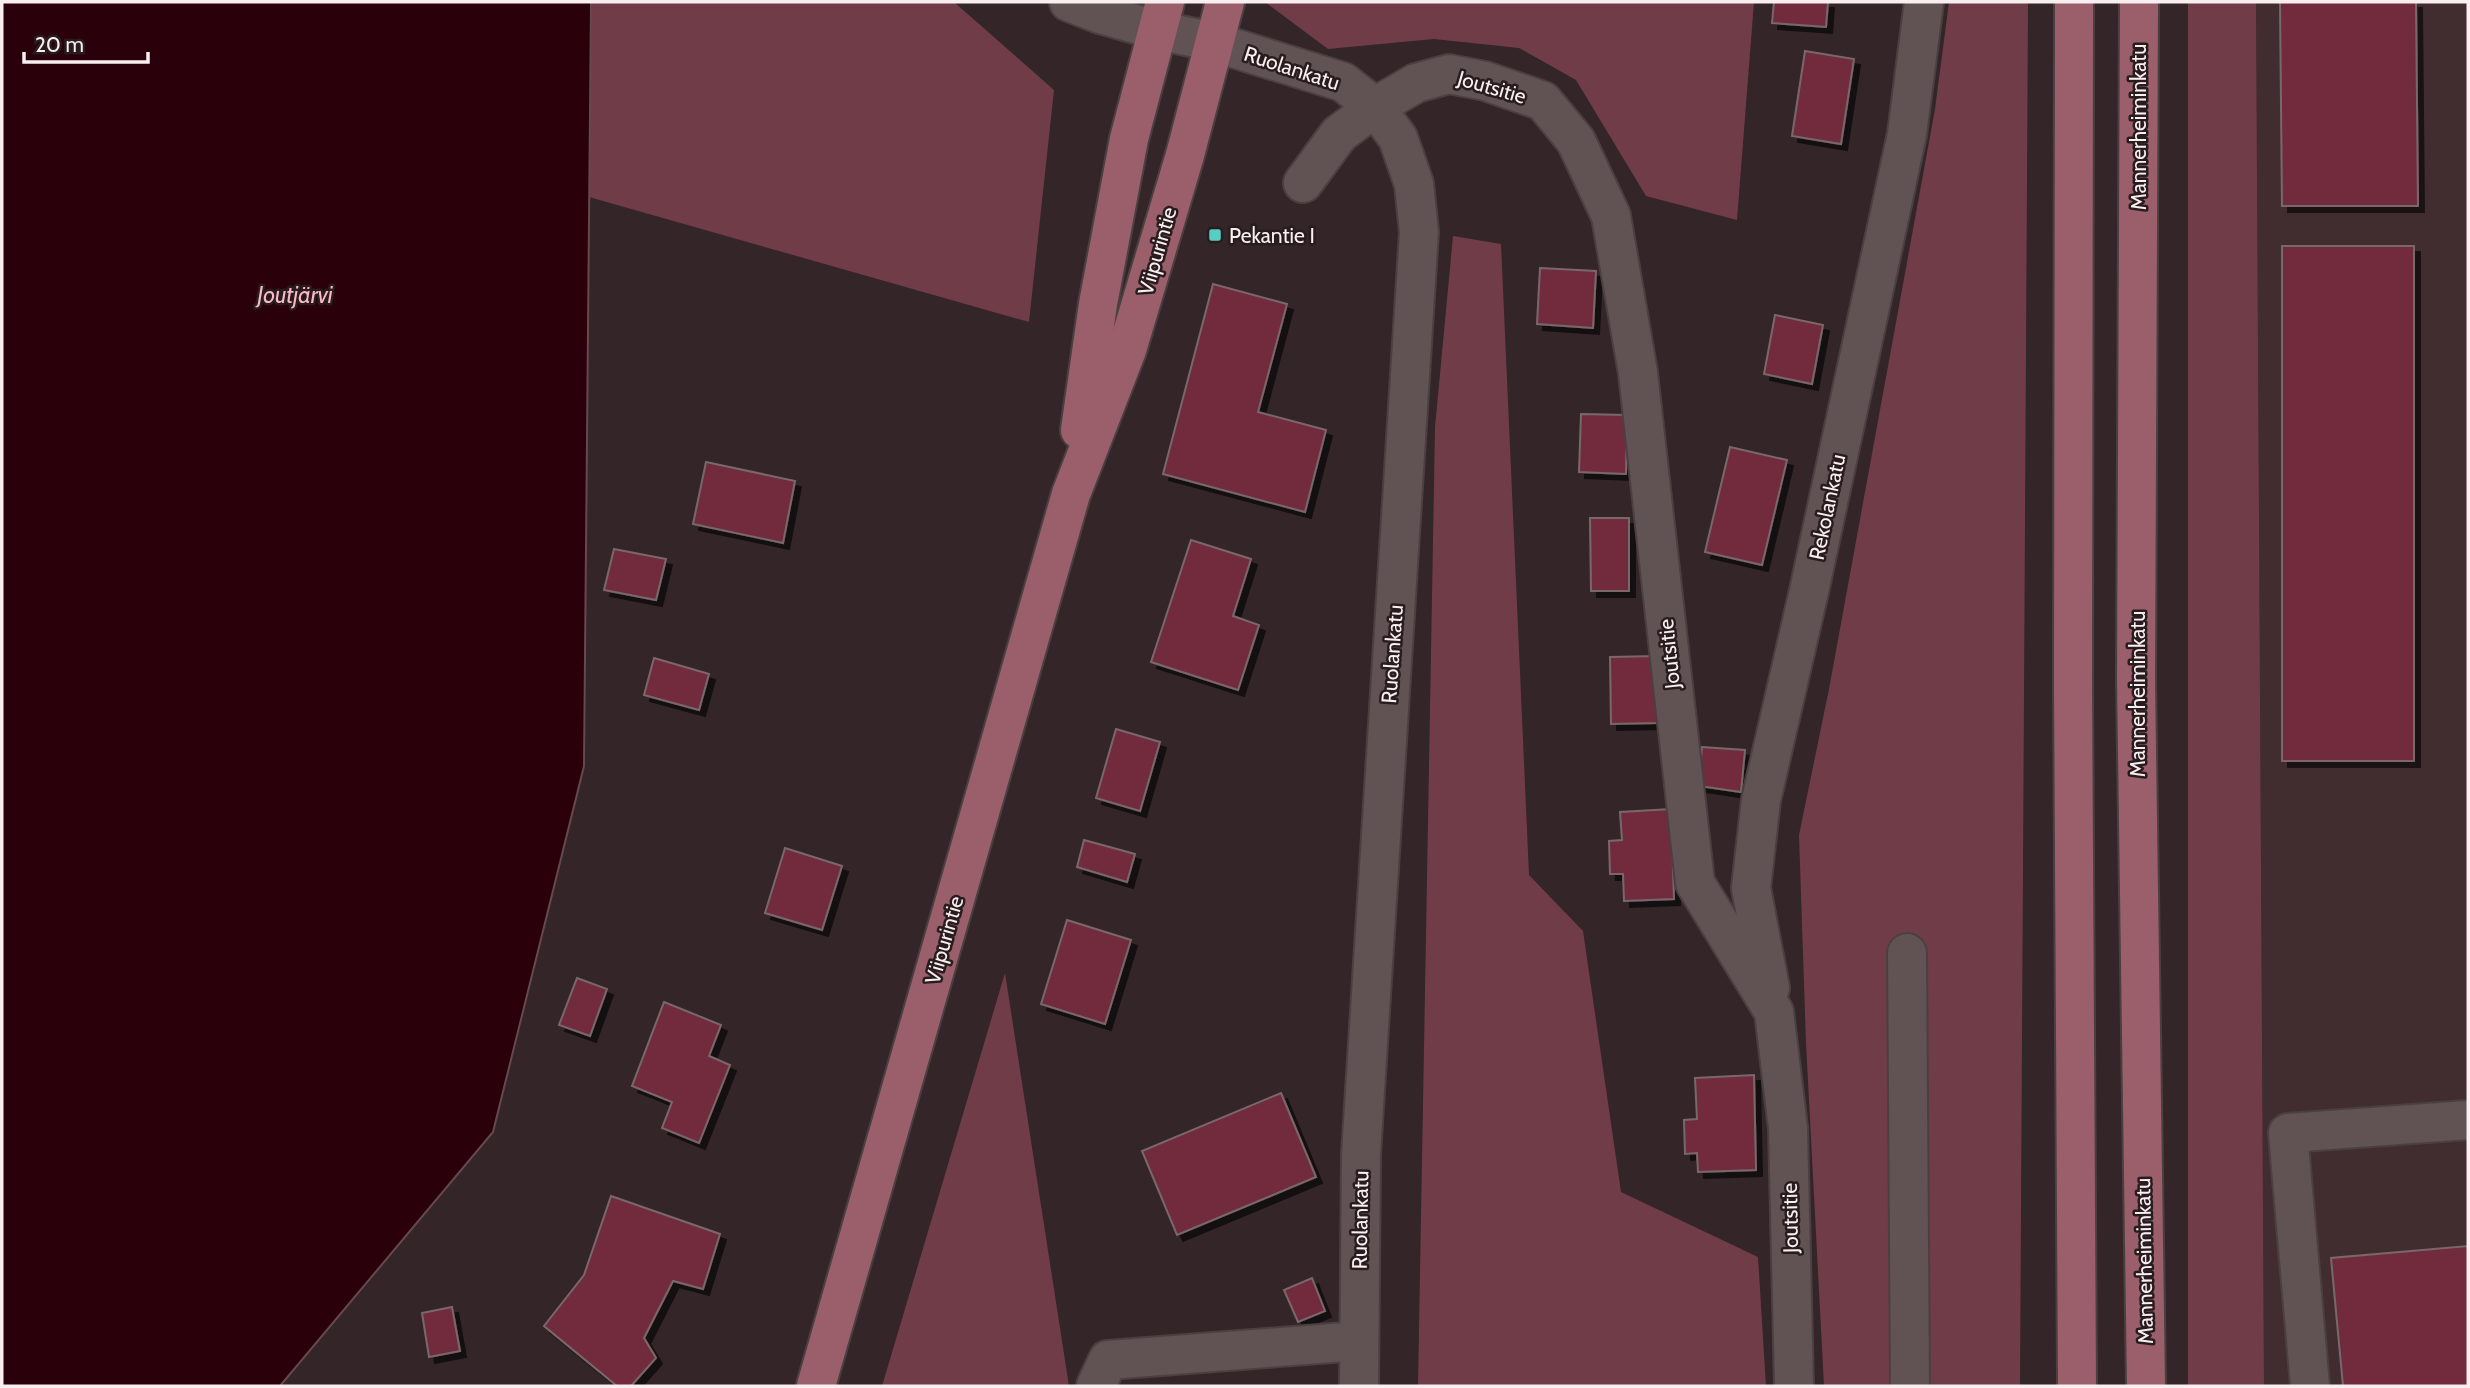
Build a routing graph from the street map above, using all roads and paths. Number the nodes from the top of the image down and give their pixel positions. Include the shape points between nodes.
1 (1069, 2) edge
2 (1225, 2) edge
3 (1924, 2) edge
4 (2074, 2) edge
5 (2138, 2) edge
6 (1161, 16) edge
7 (1214, 42) junction
8 (1376, 107) junction
9 (1303, 183) dead end
10 (1071, 494) junction
11 (1907, 953) dead end
12 (1774, 1012) junction
13 (2468, 1120) edge
14 (1359, 1341) junction
15 (816, 1386) edge
16 (1096, 1386) edge
17 (1359, 1386) edge
18 (1794, 1386) edge
19 (1910, 1386) edge
20 (2077, 1386) edge
21 (2146, 1386) edge
22 (2310, 1386) edge

1 - 6 street, Ruolankatu via 1100,14
2 - 7 main road, Viipurintie
3 - 12 street, Rekolankatu via 1907,134 1761,800 1751,888
4 - 20 main road
5 - 21 main road, Mannerheiminkatu via 2136,680
6 - 7 street, Ruolankatu
6 - 10 main road, Viipurintie via 1129,139
7 - 8 street, Ruolankatu via 1343,82
7 - 10 main road, Viipurintie via 1127,350
8 - 9 street, Joutsitie via 1339,134
8 - 12 street, Joutsitie via 1416,83 1449,74 1543,101 1576,141 1611,216 1637,373 1695,883
8 - 14 street, Ruolankatu via 1398,138 1414,184 1419,232 1361,1154
10 - 15 main road, Viipurintie
11 - 19 street
12 - 18 street, Joutsitie via 1788,1128
13 - 22 street via 2288,1133
14 - 16 street via 1108,1360
14 - 17 street, Ruolankatu

